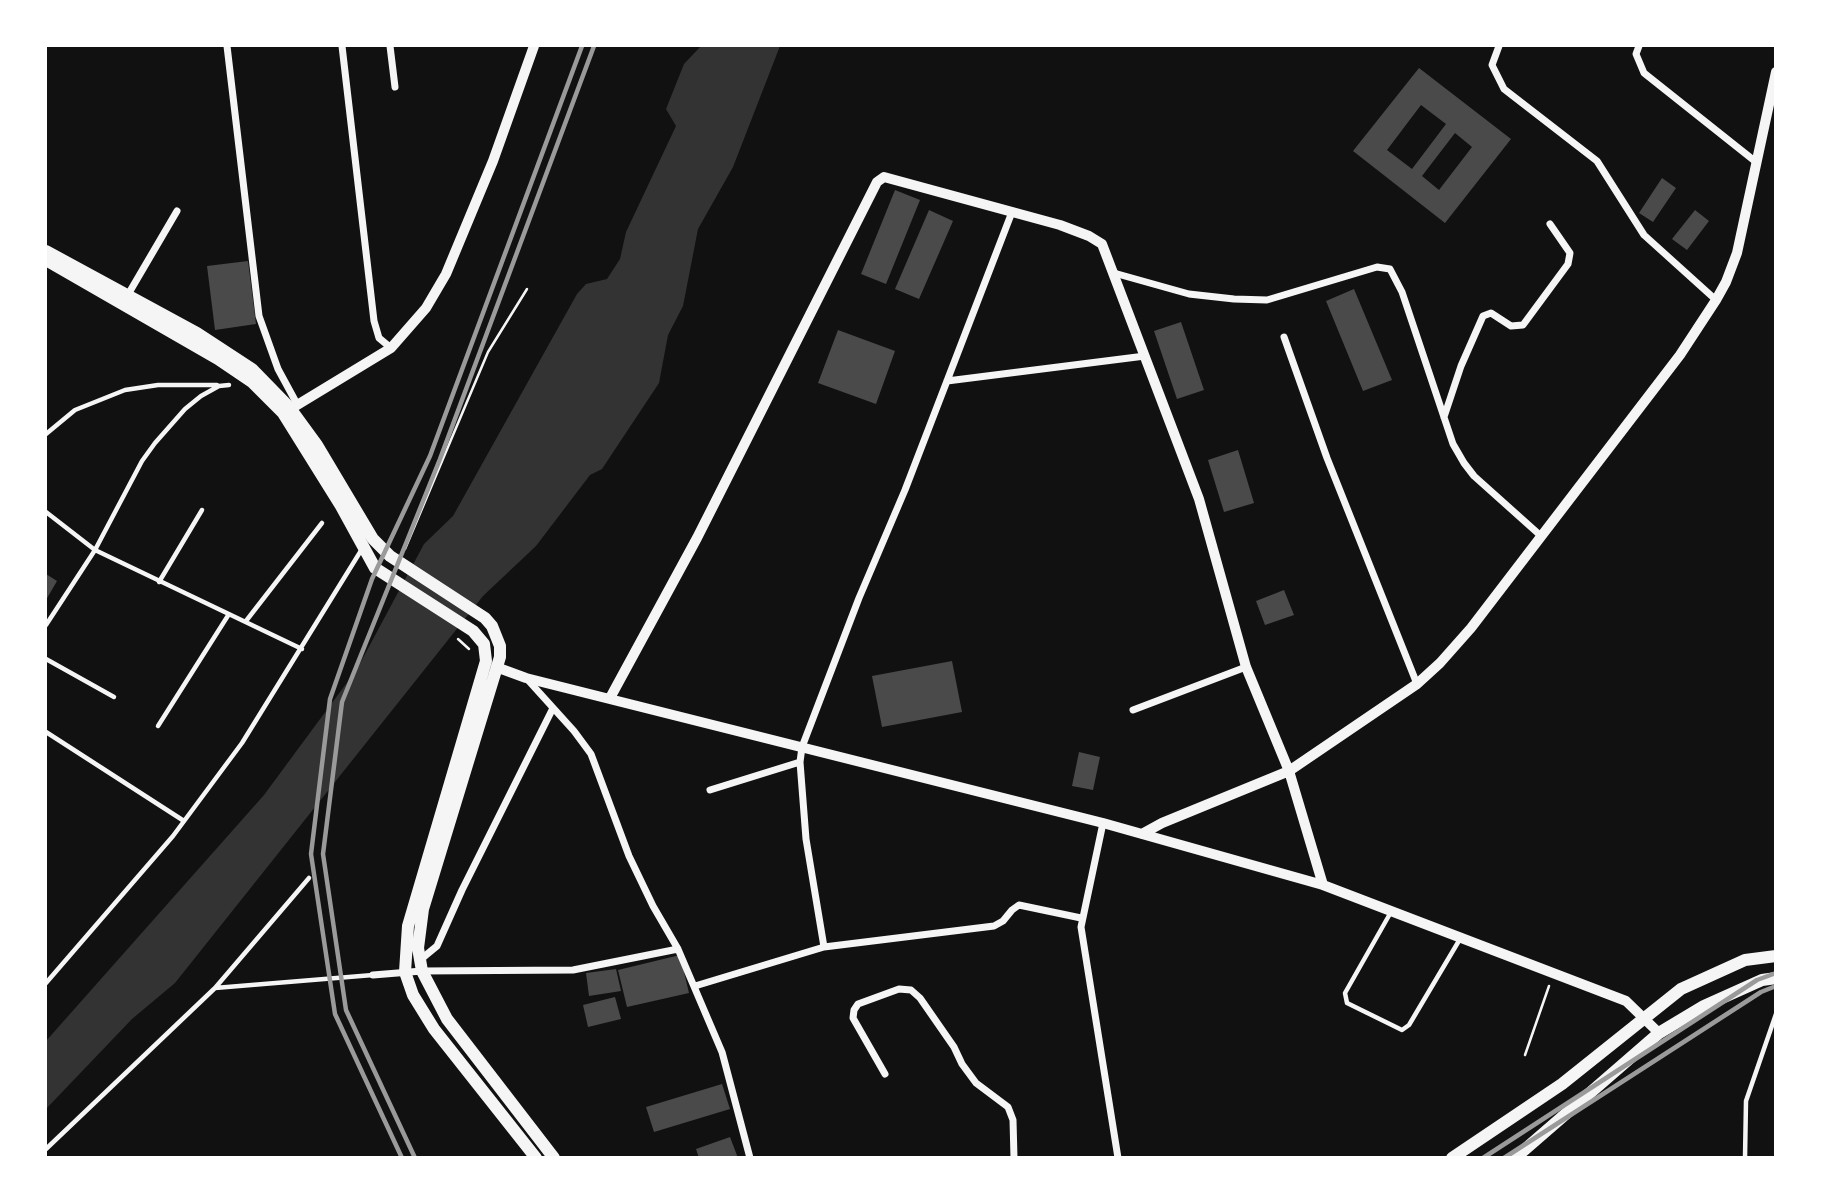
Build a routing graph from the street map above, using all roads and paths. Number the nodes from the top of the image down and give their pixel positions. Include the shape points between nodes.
1 (227, 46) edge
2 (342, 46) edge
3 (390, 46) edge
4 (534, 46) edge
5 (1499, 46) edge
6 (1639, 46) edge
7 (1776, 72) edge
8 (395, 87) dead end
9 (1756, 162) junction
10 (177, 211) dead end
11 (1012, 212) junction
12 (1550, 224) dead end
13 (46, 251) edge
14 (46, 261) edge
15 (1114, 274) junction
16 (527, 289) dead end
17 (125, 300) junction
18 (1716, 300) junction
19 (1284, 337) dead end
20 (391, 348) junction
21 (1145, 356) junction
22 (947, 381) junction
23 (229, 385) dead end
24 (219, 386) junction
25 (290, 408) junction
26 (1444, 418) junction
27 (46, 434) edge
28 (332, 480) junction
29 (202, 510) dead end
30 (46, 512) edge
31 (322, 523) dead end
32 (1541, 537) junction
33 (363, 548) junction
34 (95, 550) junction
35 (403, 564) junction
36 (159, 582) junction
37 (229, 614) junction
38 (246, 621) junction
39 (46, 625) edge
40 (302, 649) junction
41 (46, 659) edge
42 (496, 667) junction
43 (1246, 667) junction
44 (526, 678) junction
45 (1417, 684) junction
46 (114, 697) dead end
47 (610, 698) junction
48 (553, 708) junction
49 (1133, 710) dead end
50 (158, 726) dead end
51 (46, 732) edge
52 (802, 747) junction
53 (800, 762) junction
54 (1289, 771) junction
55 (710, 790) dead end
56 (184, 821) junction
57 (1103, 823) junction
58 (1142, 834) junction
59 (309, 878) dead end
60 (1323, 886) junction
61 (1391, 912) junction
62 (1081, 918) junction
63 (1461, 938) junction
64 (824, 947) junction
65 (678, 949) junction
66 (1776, 956) edge
67 (421, 965) junction
68 (405, 972) junction
69 (1553, 973) junction
70 (373, 975) joint
71 (1776, 978) edge
72 (46, 983) edge
73 (695, 986) junction
74 (215, 988) junction
75 (1776, 1014) edge
76 (1644, 1019) junction
77 (1659, 1033) junction
78 (1525, 1055) dead end
79 (885, 1074) dead end
80 (46, 1149) edge
81 (536, 1157) edge
82 (554, 1157) edge
83 (750, 1157) edge
84 (1014, 1157) edge
85 (1118, 1157) edge
86 (1452, 1157) edge
87 (1514, 1157) edge
88 (1745, 1157) edge

1 - 25 street via 259,316
2 - 20 street via 374,321 379,338
3 - 8 street
4 - 20 street via 446,274 426,308
5 - 18 street via 1492,65 1504,89 1597,161 1644,235
6 - 9 street via 1636,54 1644,74
7 - 9 street
9 - 18 street via 1737,253
10 - 17 street
11 - 15 street via 1097,240
11 - 22 street
11 - 47 street via 879,179 697,538
12 - 26 street via 1570,253 1568,264 1523,325 1511,326 1492,313 1483,316
13 - 17 main road
14 - 17 main road
15 - 21 street
15 - 26 street via 1189,294 1267,300 1377,267 1390,269
16 - 35 path via 488,352
17 - 25 main road
18 - 32 street via 1680,355
19 - 45 street
20 - 25 street
21 - 22 street
21 - 43 street via 1199,499
22 - 52 street
23 - 24 lane
24 - 27 lane via 158,384 125,390 75,410
24 - 34 lane via 185,410 155,443
25 - 28 main road
26 - 32 street via 1453,444 1474,476
28 - 33 main road
28 - 35 main road via 373,539
29 - 36 lane
30 - 34 lane
31 - 38 lane
32 - 45 street via 1453,649
33 - 40 lane
33 - 68 main road via 375,568 473,631 484,644 486,661 408,926
34 - 36 lane
34 - 39 lane
35 - 42 main road via 485,618 500,646
36 - 37 lane
37 - 38 lane
37 - 50 lane
38 - 40 lane
40 - 56 lane via 242,743
41 - 46 lane
42 - 44 street
42 - 67 main road via 423,909 418,940
43 - 49 street
43 - 54 street
44 - 47 street
44 - 48 street
45 - 54 street
47 - 52 street
48 - 65 street via 591,754 629,856
48 - 67 street via 437,946
51 - 56 lane
52 - 53 street
52 - 57 street
53 - 55 street
53 - 64 street via 806,839
54 - 58 street
54 - 60 street
56 - 72 lane
57 - 58 street
57 - 62 street
58 - 60 street
59 - 74 lane
60 - 61 street
61 - 63 street
61 - 63 lane via 1345,993 1346,1003 1402,1030
62 - 64 street via 1019,905 994,926
62 - 85 street
63 - 69 street
64 - 73 street
65 - 67 street via 573,970
65 - 73 street
66 - 76 main road via 1745,960 1681,989
67 - 68 street
67 - 82 main road via 447,1019
68 - 70 street
68 - 81 main road via 434,1029
69 - 76 street via 1626,1001
69 - 78 path
70 - 74 lane
71 - 77 main road via 1703,1006
73 - 83 street via 722,1052
74 - 80 lane
75 - 88 lane via 1746,1101
76 - 77 street
76 - 86 main road via 1562,1084
77 - 87 main road
79 - 84 street via 853,1018 854,1010 879,996 911,990 976,1083 1008,1107

